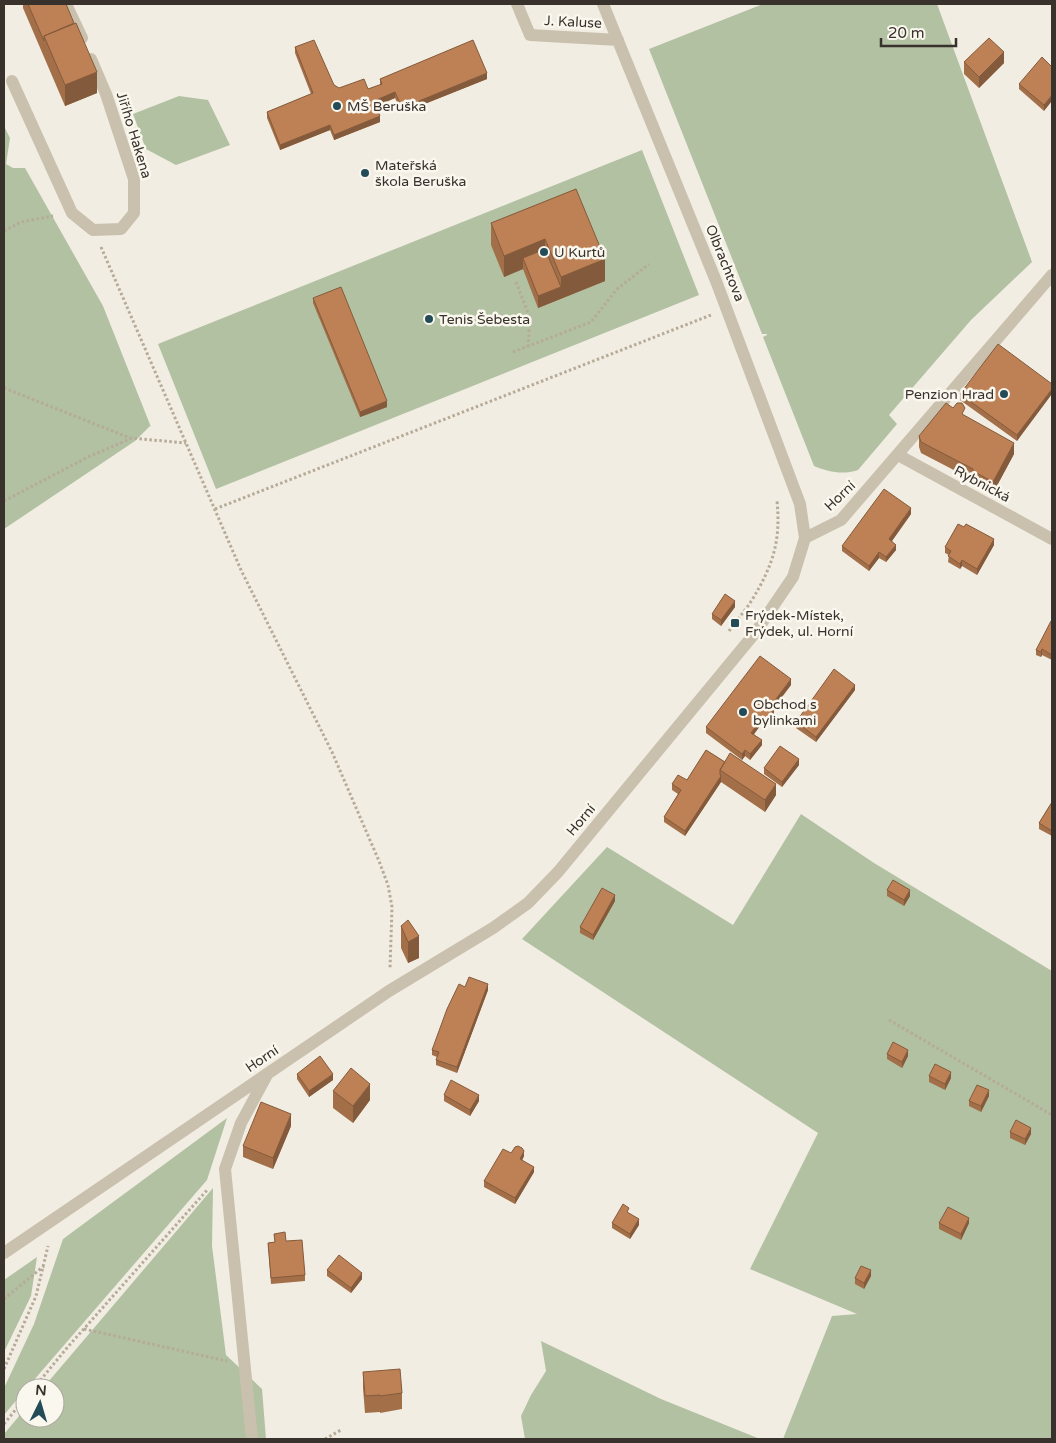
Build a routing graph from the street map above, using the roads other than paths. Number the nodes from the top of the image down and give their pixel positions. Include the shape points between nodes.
1 (66, 4) edge
2 (517, 4) edge
3 (604, 4) edge
4 (618, 40) junction
5 (12, 81) dead end
6 (1052, 275) edge
7 (898, 455) junction
8 (804, 538) junction
9 (1052, 539) edge
10 (268, 1073) junction
11 (4, 1253) edge
12 (252, 1439) edge

1 - 5 street, Jiřího Hakena via 106,94 134,179 134,213 121,228 93,230 72,213
2 - 4 street, J. Kaluse via 530,35
3 - 4 street, Olbrachtova
4 - 8 street, Olbrachtova via 716,281 784,461 800,504
6 - 7 street, Horní
7 - 8 street, Horní via 841,520
7 - 9 street, Rybnická
8 - 10 street, Horní via 793,577 755,633 528,904
10 - 11 street, Horní
10 - 12 street via 241,1123 225,1169

